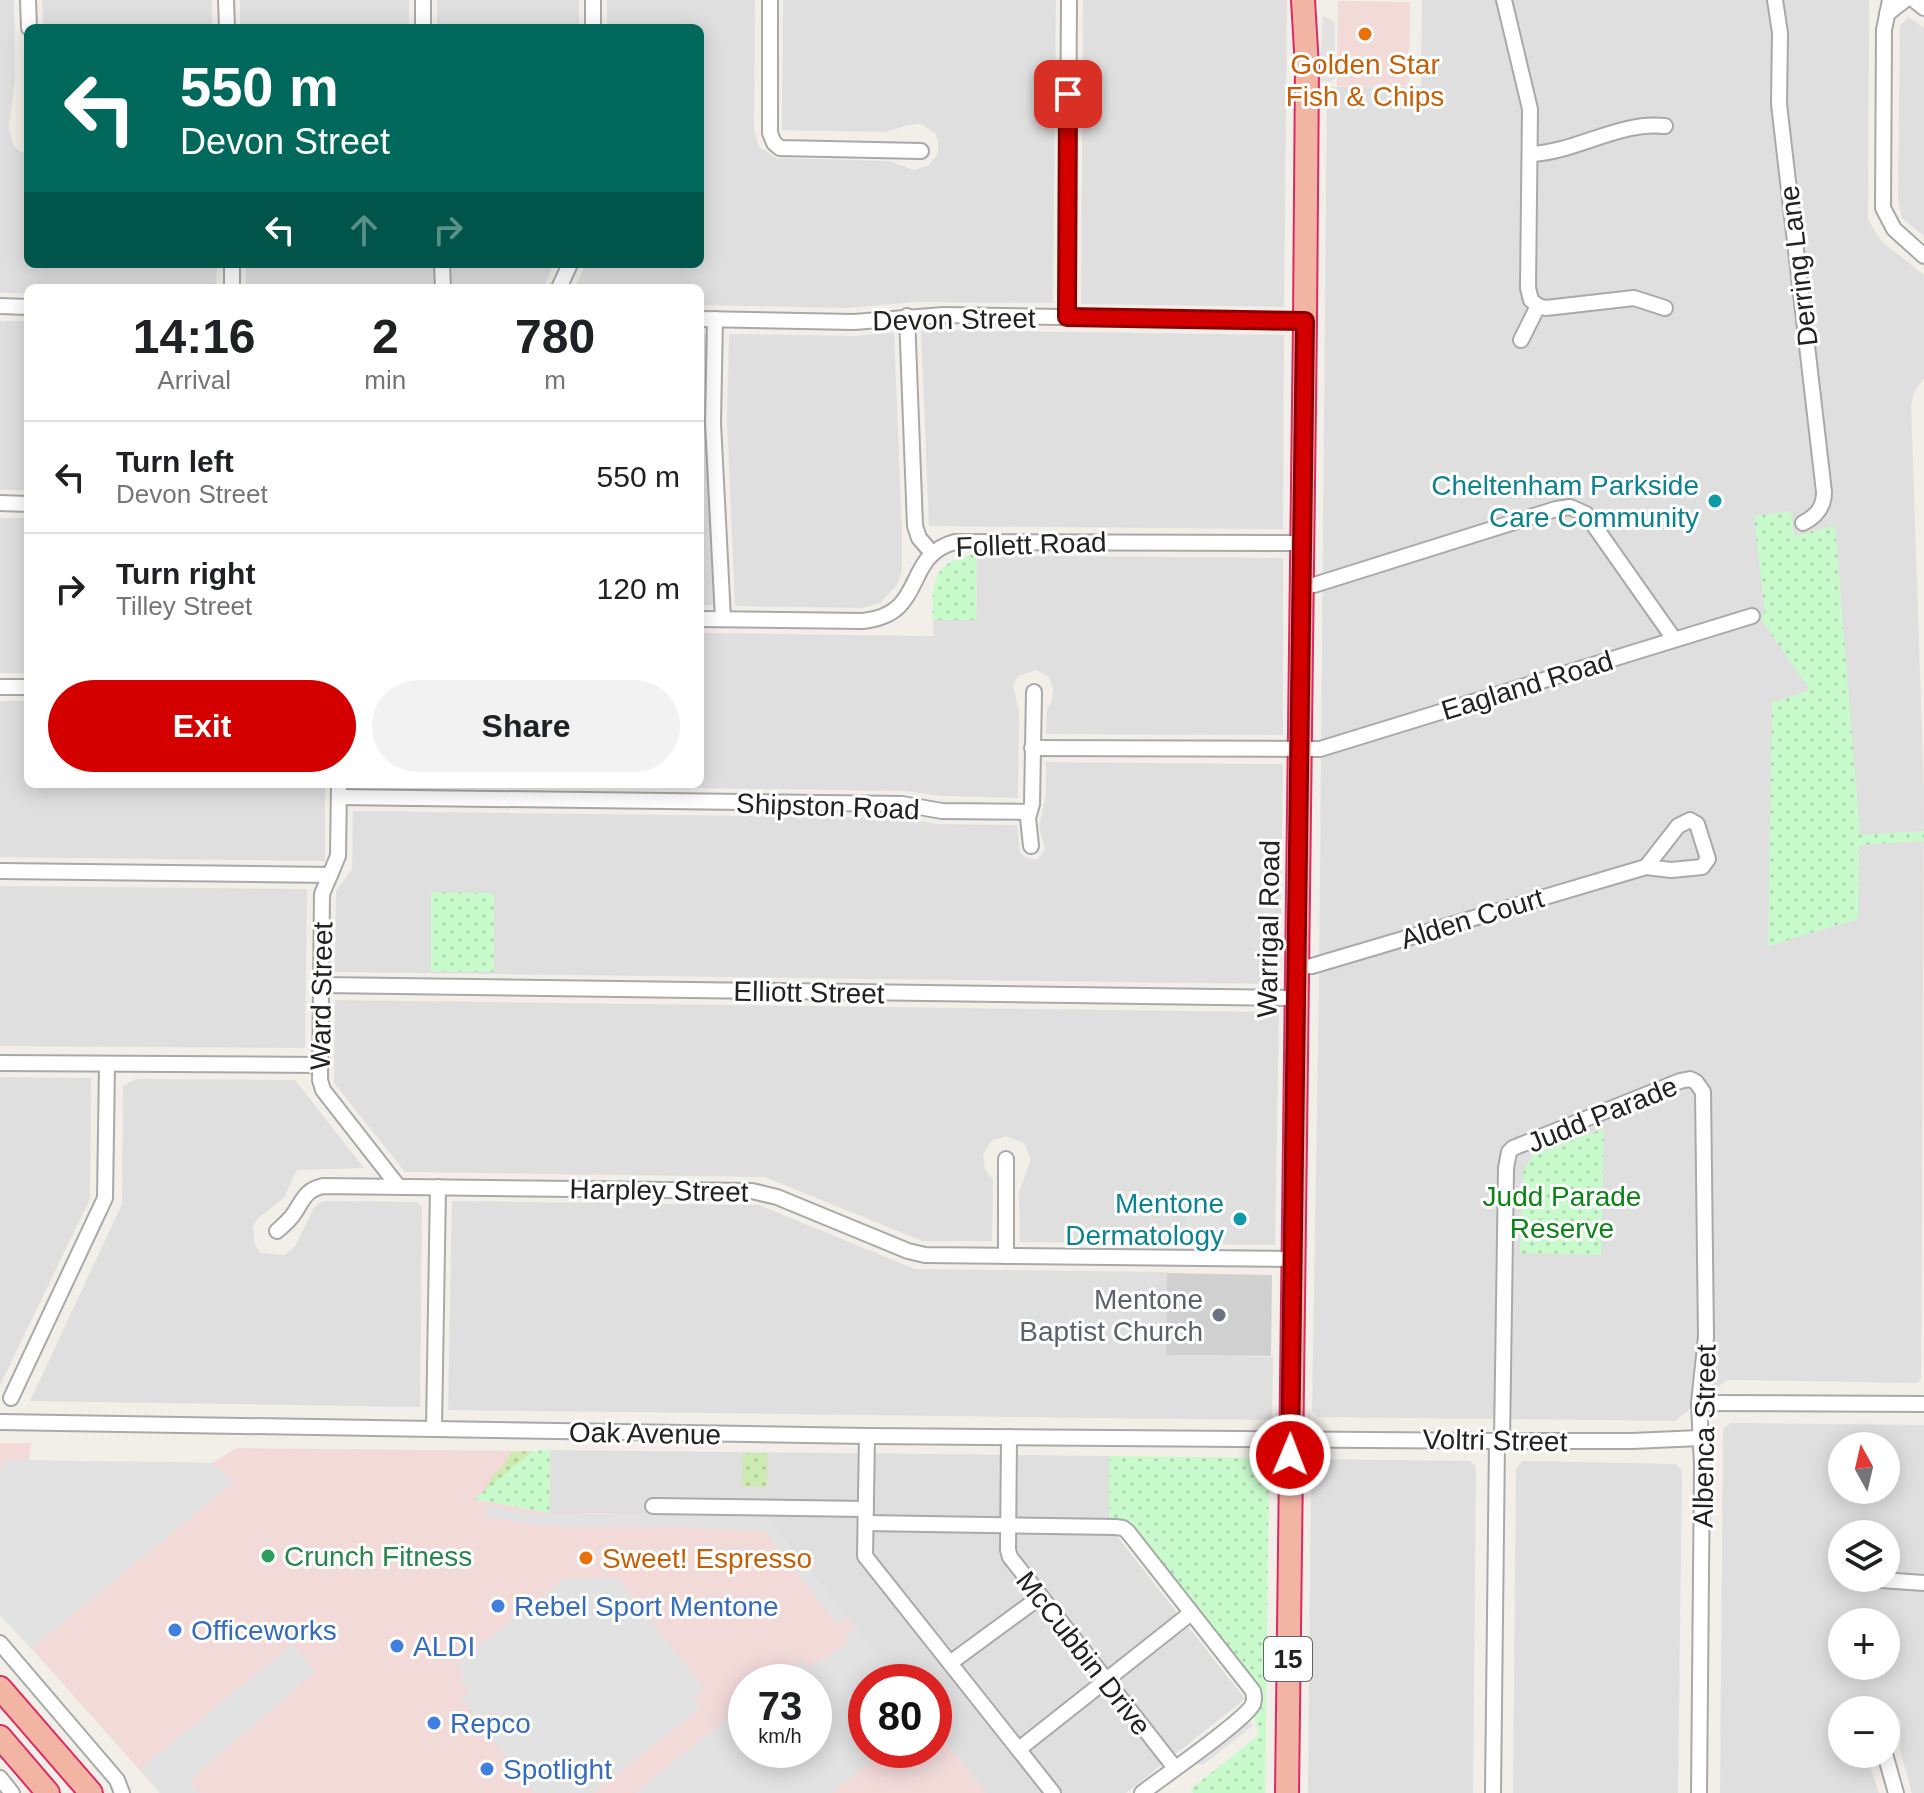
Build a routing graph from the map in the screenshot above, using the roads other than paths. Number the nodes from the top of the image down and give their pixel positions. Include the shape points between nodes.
1 (28, 0) edge
2 (226, 0) edge
3 (423, 0) edge
4 (593, 0) edge
5 (770, 0) edge
6 (1069, 0) edge
7 (1303, 0) edge
8 (1316, 0) edge
9 (1504, 0) edge
10 (1775, 0) edge
11 (1905, 0) edge
12 (1914, 0) edge
13 (1888, 7) edge
14 (1924, 8) edge
15 (29, 24) edge
16 (227, 24) edge
17 (423, 24) edge
18 (593, 24) edge
19 (1307, 67) junction
20 (1665, 126) dead end
21 (921, 151) dead end
22 (1531, 154) junction
23 (1924, 256) edge
24 (0, 306) edge
25 (1538, 306) junction
26 (24, 307) edge
27 (1665, 308) dead end
28 (907, 316) junction
29 (1067, 317) junction
30 (708, 319) edge
31 (1305, 321) junction
32 (1521, 340) dead end
33 (0, 503) edge
34 (24, 504) edge
35 (1803, 523) dead end
36 (1302, 543) junction
37 (932, 553) junction
38 (1302, 586) junction
39 (1752, 616) dead end
40 (704, 619) edge
41 (723, 619) junction
42 (1674, 639) junction
43 (0, 687) edge
44 (24, 687) edge
45 (1034, 692) dead end
46 (1032, 748) junction
47 (1300, 750) junction
48 (339, 790) edge
49 (1029, 812) junction
50 (1031, 846) dead end
51 (1646, 867) junction
52 (0, 871) edge
53 (330, 875) junction
54 (1298, 967) junction
55 (321, 985) junction
56 (1298, 998) junction
57 (0, 1063) edge
58 (107, 1064) junction
59 (320, 1065) junction
60 (1696, 1082) joint
61 (1006, 1159) dead end
62 (398, 1186) junction
63 (438, 1187) junction
64 (277, 1231) dead end
65 (1006, 1256) junction
66 (1293, 1259) junction
67 (11, 1398) dead end
68 (1699, 1403) junction
69 (1924, 1404) edge
70 (0, 1422) edge
71 (434, 1428) junction
72 (867, 1436) junction
73 (1009, 1437) junction
74 (1290, 1438) junction
75 (1700, 1438) junction
76 (1500, 1441) junction
77 (653, 1506) dead end
78 (866, 1516) junction
79 (1008, 1524) junction
80 (1900, 1581) edge
81 (1924, 1583) edge
82 (1040, 1597) junction
83 (1191, 1613) junction
84 (0, 1643) edge
85 (950, 1663) junction
86 (1107, 1681) junction
87 (0, 1688) edge
88 (0, 1737) edge
89 (1019, 1749) junction
90 (1175, 1768) junction
91 (1889, 1768) edge
92 (0, 1778) edge
93 (79, 1789) edge
94 (12, 1793) edge
95 (48, 1793) edge
96 (122, 1793) edge
97 (1053, 1793) edge
98 (1142, 1793) edge
99 (1287, 1793) edge
100 (1493, 1793) edge
101 (1699, 1793) edge
102 (1896, 1793) edge

1 - 15 street
2 - 16 street
3 - 17 street
4 - 18 street
5 - 21 street via 774,143 780,148
6 - 29 street
7 - 19 highway, Warrigal Road / 15
8 - 19 highway, Warrigal Road / 15
9 - 22 street via 1530,109
10 - 35 street, Derring Lane via 1779,104 1824,492 1821,508
11 - 13 street
12 - 14 street
13 - 23 street via 1883,208 1894,229
19 - 31 highway, Warrigal Road / 15
20 - 22 street via 1629,128
22 - 25 street via 1528,288
24 - 26 street
25 - 27 street via 1634,298
25 - 32 street
28 - 29 street, Devon Street
28 - 30 street, Devon Street via 854,322
28 - 37 street via 915,526
29 - 31 street, Devon Street
30 - 41 street
31 - 36 highway, Warrigal Road / 15
33 - 34 street
36 - 37 street, Follett Road via 969,540
36 - 38 highway, Warrigal Road / 15
37 - 41 street, Follett Road via 901,607 882,618
38 - 42 street via 1570,507 1586,514
38 - 47 highway, Warrigal Road / 15
39 - 42 street, Eagland Road
40 - 41 street, Follett Road
42 - 47 street, Eagland Road via 1333,745
43 - 44 street
45 - 46 street
46 - 47 street, Eagland Road
46 - 49 street
47 - 54 highway, Warrigal Road / 15
48 - 49 street, Shipston Road
48 - 53 street, Ward Street via 338,856
49 - 50 street
51 - 51 street, Alden Court via 1678,826 1690,820 1697,824 1706,864 1671,870
51 - 54 street, Alden Court
52 - 53 street
53 - 55 street, Ward Street via 322,894
54 - 56 highway, Warrigal Road / 15
55 - 56 street, Elliott Street
55 - 59 street, Ward Street
56 - 66 highway, Warrigal Road / 15
57 - 58 street
58 - 59 street
58 - 67 street via 105,1198
59 - 62 street, Ward Street via 323,1090
60 - 68 street, Albenca Street via 1703,1092 1706,1337
60 - 76 street, Judd Parade via 1680,1081 1509,1152
61 - 65 street
62 - 63 street, Harpley Street
62 - 64 street, Harpley Street via 315,1188
63 - 65 street, Harpley Street via 760,1192 917,1253
63 - 71 street
65 - 66 street, Harpley Street
66 - 74 highway, Warrigal Road / 15
68 - 69 street
68 - 75 street, Albenca Street
70 - 71 street, Oak Avenue
71 - 72 street, Oak Avenue
72 - 73 street, Oak Avenue
72 - 78 street
73 - 74 street, Oak Avenue
73 - 79 street, McCubbin Drive
74 - 76 street, Voltri Street
74 - 99 highway, Warrigal Road / 15
75 - 76 street, Voltri Street
75 - 101 street, Albenca Street
76 - 100 street
77 - 78 street
78 - 79 street
78 - 85 street via 865,1556
79 - 82 street, McCubbin Drive via 1010,1557
79 - 83 street via 1123,1528
80 - 81 street
82 - 85 street
82 - 86 street, McCubbin Drive
83 - 86 street
83 - 90 street via 1253,1691 1254,1701
84 - 96 street via 117,1780
85 - 89 street
86 - 89 street
86 - 90 street, McCubbin Drive
87 - 93 highway
88 - 95 highway
89 - 97 street
90 - 98 street
91 - 102 street
92 - 94 street

